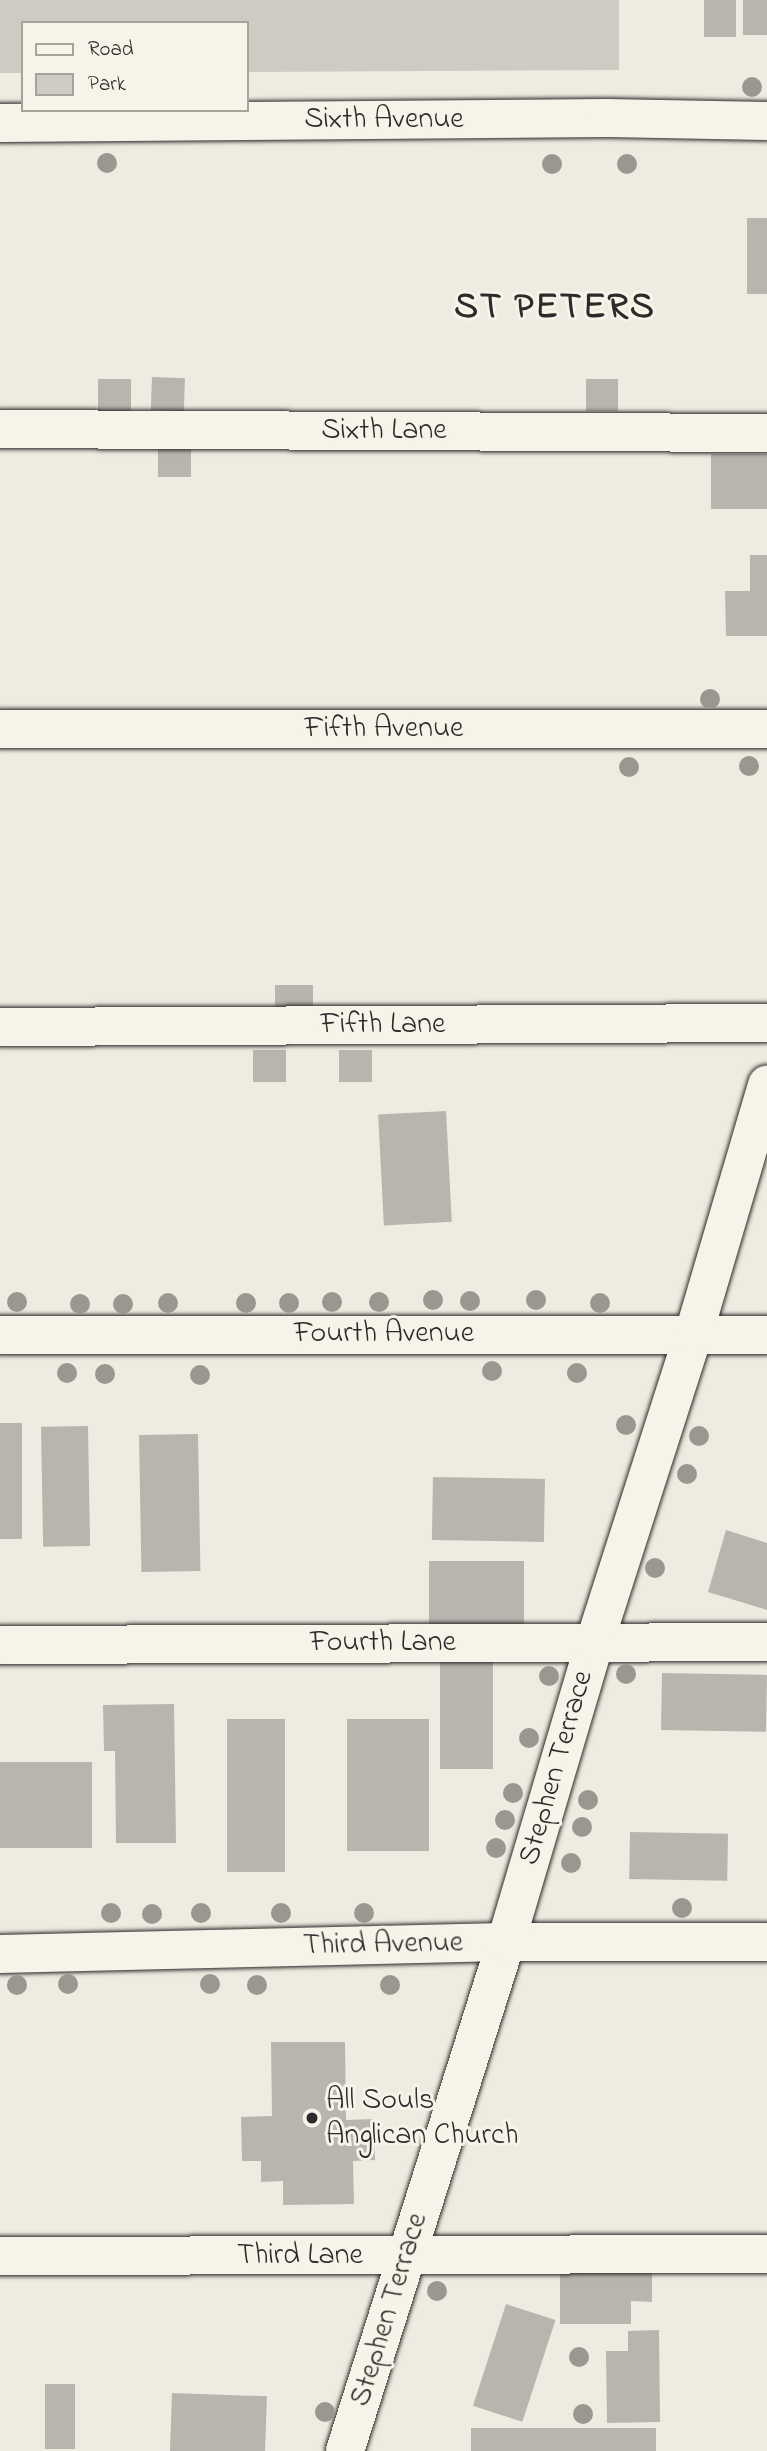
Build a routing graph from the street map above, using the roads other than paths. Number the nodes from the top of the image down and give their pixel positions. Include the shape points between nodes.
1 (767, 121) edge
2 (0, 123) edge
3 (0, 429) edge
4 (767, 433) edge
5 (0, 729) edge
6 (767, 729) edge
7 (767, 1023) edge
8 (0, 1027) edge
9 (767, 1085) edge
10 (694, 1333) junction
11 (0, 1335) edge
12 (767, 1335) edge
13 (595, 1641) junction
14 (767, 1642) edge
15 (0, 1645) edge
16 (506, 1942) junction
17 (767, 1942) edge
18 (0, 1954) edge
19 (767, 2254) edge
20 (0, 2256) edge
21 (406, 2256) junction
22 (345, 2451) edge

1 - 2 street, Sixth Avenue
3 - 4 street, Sixth Lane
5 - 6 street, Fifth Avenue
7 - 8 street, Fifth Lane
9 - 10 street, Stephen Terrace
10 - 11 street, Fourth Avenue
10 - 12 street, Fourth Avenue
10 - 13 street, Stephen Terrace
13 - 14 street, Fourth Lane
13 - 15 street, Fourth Lane
13 - 16 street, Stephen Terrace
16 - 17 street, Third Avenue
16 - 18 street, Third Avenue
16 - 21 street, Stephen Terrace
19 - 21 street, Third Lane
20 - 21 street, Third Lane
21 - 22 street, Stephen Terrace

